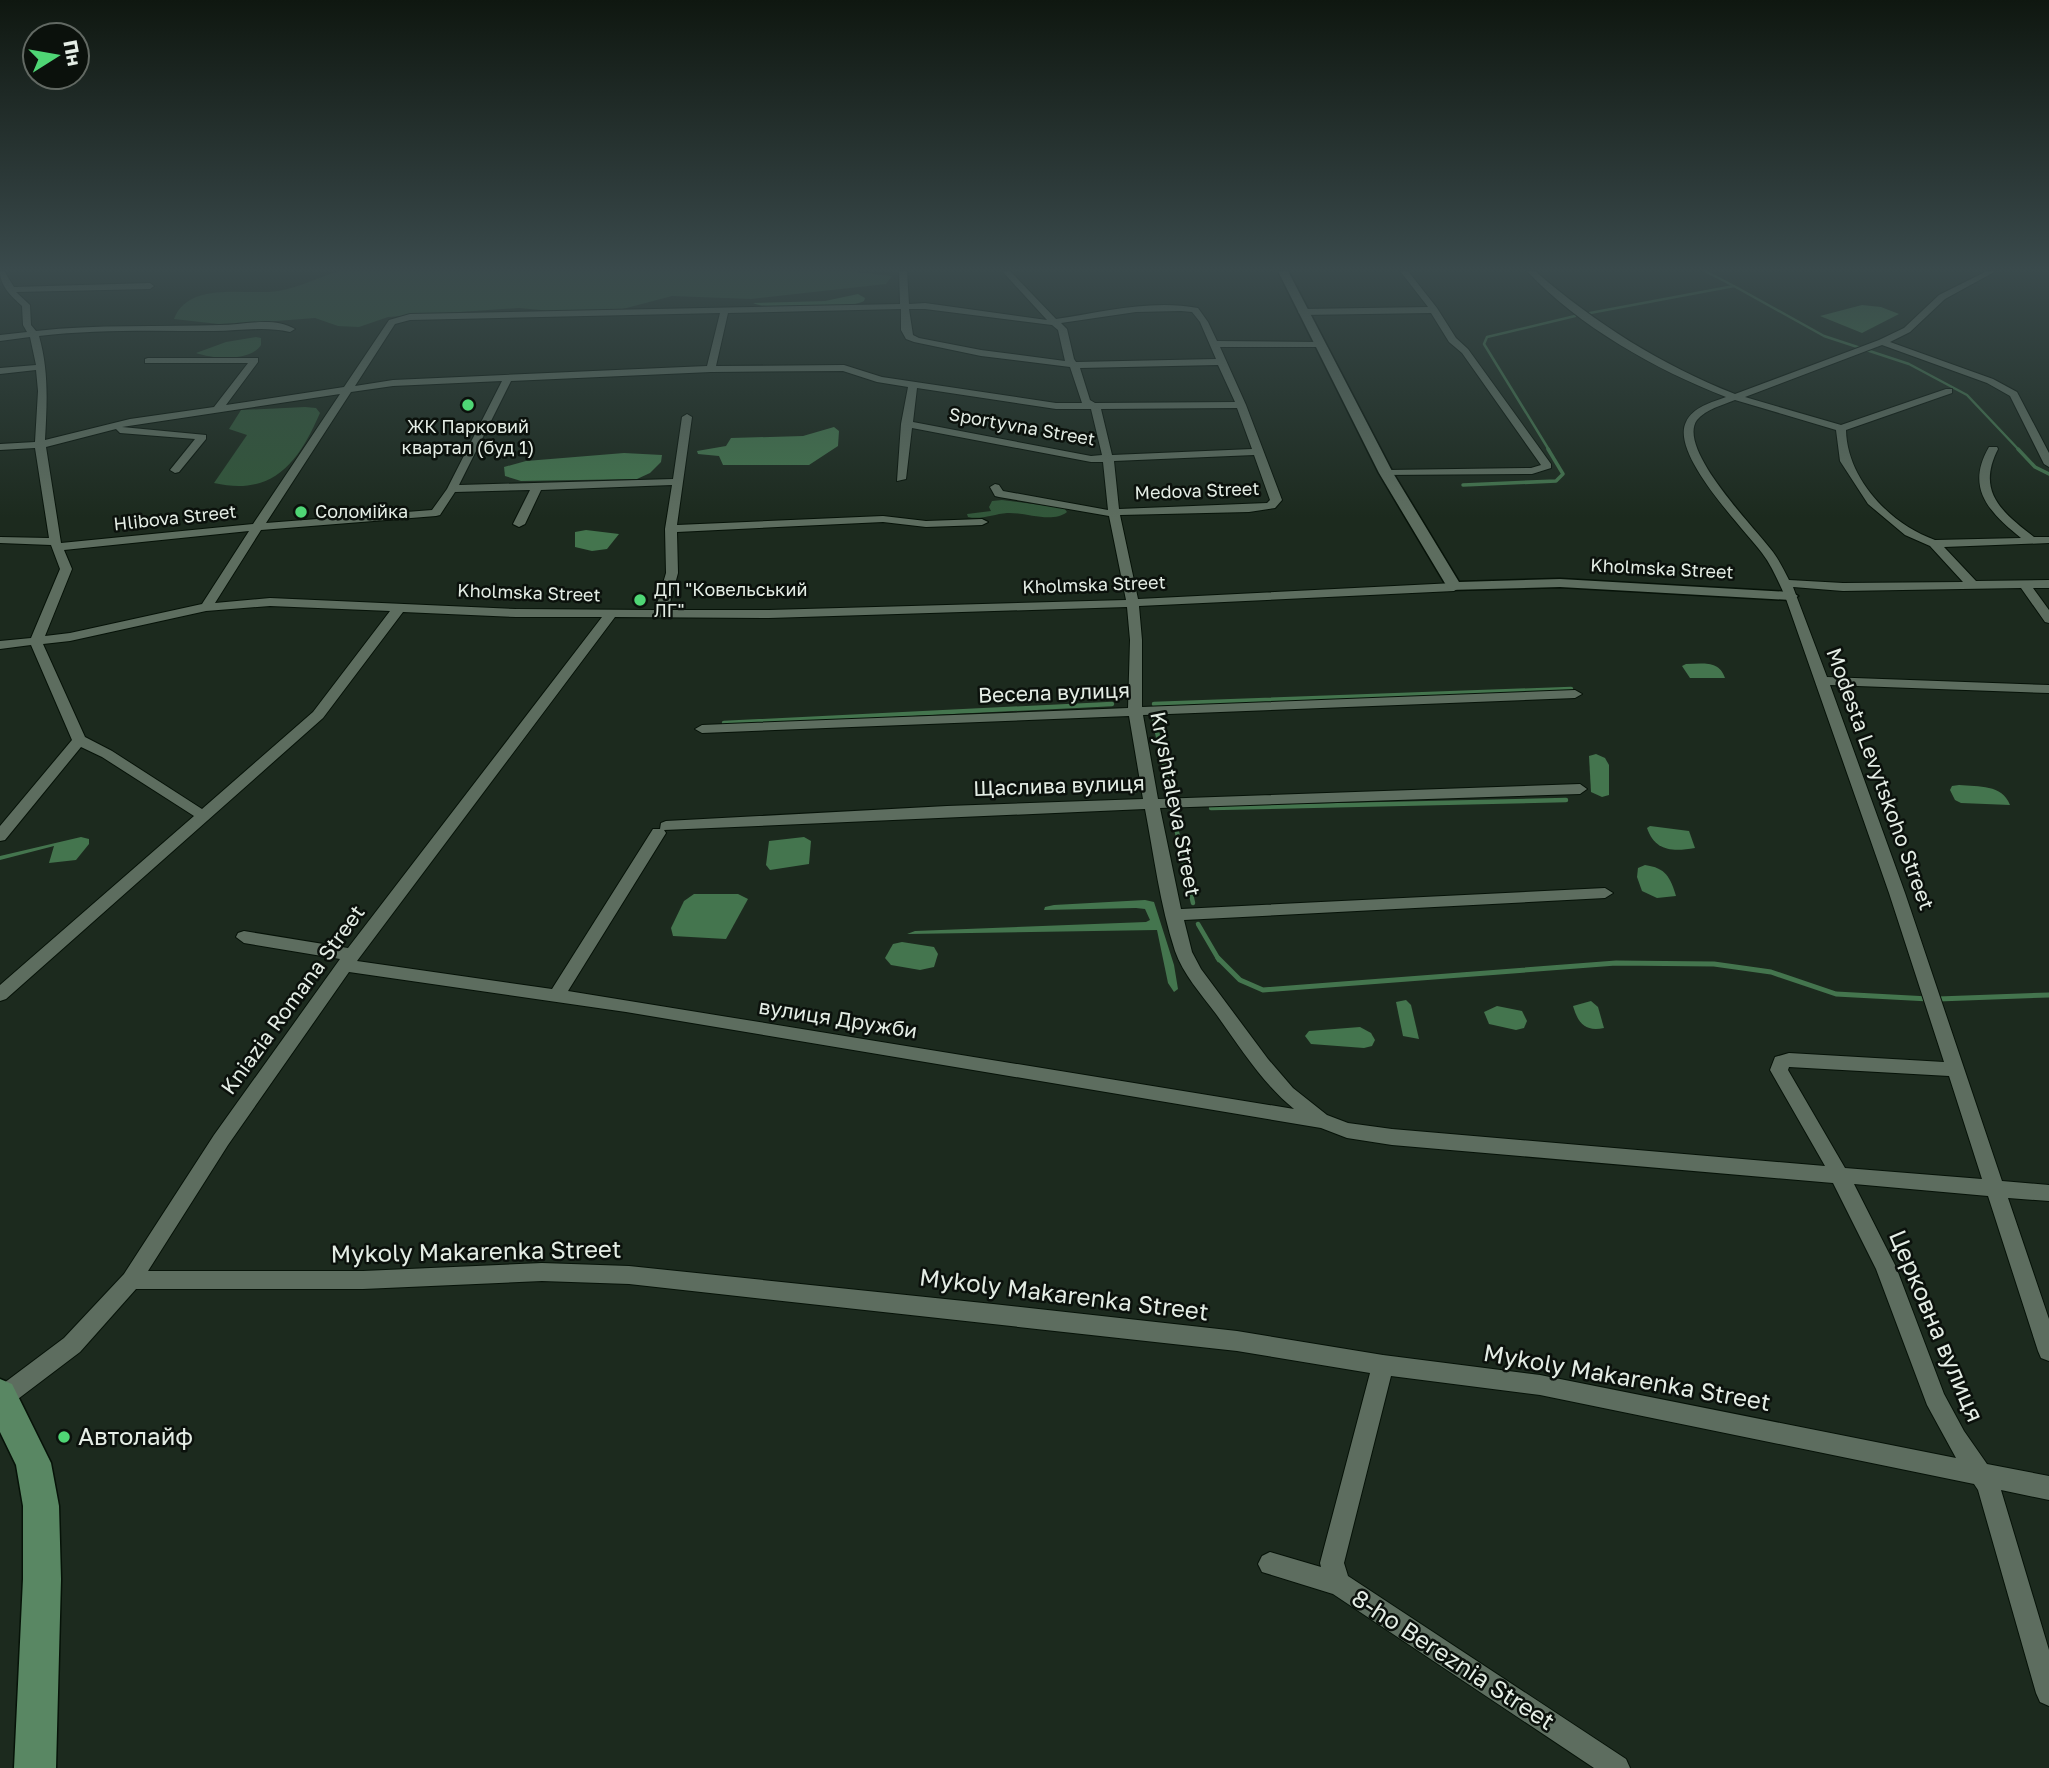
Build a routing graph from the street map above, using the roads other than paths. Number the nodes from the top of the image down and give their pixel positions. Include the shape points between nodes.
1 (38, 354) edge
2 (370, 354) edge
3 (714, 354) edge
4 (985, 354) edge
5 (1068, 354) edge
6 (1217, 354) edge
7 (1323, 354) edge
8 (1467, 354) edge
9 (1649, 354) edge
10 (1855, 354) edge
11 (1914, 354) edge
12 (148, 361) dead end
13 (1221, 362) junction
14 (1074, 365) junction
15 (41, 367) junction
16 (711, 369) junction
17 (0, 370) edge
18 (508, 378) junction
19 (913, 383) junction
20 (346, 390) junction
21 (1949, 391) dead end
22 (1734, 397) junction
23 (1241, 405) junction
24 (218, 408) junction
25 (1096, 408) junction
26 (687, 417) dead end
27 (906, 424) junction
28 (107, 428) junction
29 (1841, 428) junction
30 (40, 445) junction
31 (0, 447) edge
32 (1993, 449) dead end
33 (1258, 452) junction
34 (1108, 459) junction
35 (2049, 464) edge
36 (176, 470) dead end
37 (1386, 473) junction
38 (901, 479) dead end
39 (679, 482) junction
40 (538, 485) junction
41 (995, 488) dead end
42 (452, 489) junction
43 (1114, 513) junction
44 (982, 522) dead end
45 (519, 524) dead end
46 (257, 527) junction
47 (671, 529) junction
48 (0, 540) edge
49 (2031, 540) junction
50 (2049, 540) edge
51 (1934, 544) junction
52 (57, 545) junction
53 (2024, 584) junction
54 (2049, 584) edge
55 (1973, 585) junction
56 (1454, 587) junction
57 (1788, 589) junction
58 (1133, 603) junction
59 (206, 607) junction
60 (399, 608) junction
61 (610, 615) junction
62 (660, 615) junction
63 (2049, 620) edge
64 (36, 642) junction
65 (0, 645) edge
66 (1820, 681) junction
67 (2049, 689) edge
68 (1575, 694) dead end
69 (1135, 711) junction
70 (702, 729) dead end
71 (79, 740) junction
72 (1580, 789) dead end
73 (1150, 804) junction
74 (205, 817) junction
75 (0, 836) edge
76 (1605, 892) dead end
77 (1175, 915) junction
78 (243, 937) dead end
79 (349, 960) junction
80 (0, 995) edge
81 (556, 996) junction
82 (1953, 1069) junction
83 (1322, 1121) junction
84 (1839, 1177) junction
85 (1994, 1189) junction
86 (2049, 1193) edge
87 (131, 1280) junction
88 (2049, 1352) edge
89 (1383, 1365) junction
90 (1, 1396) edge
91 (1981, 1474) junction
92 (2049, 1488) edge
93 (1270, 1564) dead end
94 (1339, 1584) junction
95 (2049, 1693) edge
96 (35, 1768) edge
97 (1616, 1768) edge

1 - 15 street
2 - 20 street, Hlibova Street
3 - 16 street
4 - 14 street
5 - 14 street, Kryshtaleva Street
6 - 13 street, Medova Street
7 - 37 street
8 - 37 street via 1547,466 1532,471
9 - 22 street
10 - 22 street, Modesta Levytskoho Street
11 - 35 street via 2014,394
12 - 24 street via 255,360
13 - 14 street
13 - 23 street, Medova Street
14 - 25 street, Kryshtaleva Street via 1086,401
15 - 17 street
15 - 30 street
16 - 18 street
16 - 19 street via 844,368 868,377
18 - 20 street via 393,383
18 - 42 street
19 - 25 street
19 - 27 street
20 - 24 street
20 - 46 street, Hlibova Street
21 - 29 street
22 - 29 street
22 - 57 street, Modesta Levytskoho Street via 1693,418 1688,428 1691,446
23 - 25 street
23 - 33 street, Medova Street
24 - 28 street
25 - 34 street, Kryshtaleva Street
26 - 39 street
27 - 34 street, Sportyvna Street via 1075,457
27 - 38 street
28 - 30 street
28 - 36 street via 202,437
29 - 51 street via 1845,463 1863,488 1913,535
30 - 31 street
30 - 52 street
32 - 49 street via 1982,473 1986,494
33 - 34 street, Sportyvna Street
33 - 43 street, Medova Street via 1275,491 1271,506
34 - 43 street, Kryshtaleva Street
37 - 56 street
39 - 40 street
39 - 47 street
40 - 42 street
40 - 45 street
41 - 43 street via 999,494
42 - 46 street via 436,513
43 - 58 street, Kryshtaleva Street
44 - 47 street via 869,519
46 - 52 street, Hlibova Street
46 - 59 street
47 - 62 street via 672,573
48 - 52 street, Hlibova Street
49 - 50 street
49 - 51 street
51 - 55 street
52 - 64 street via 65,569
53 - 54 street
53 - 55 street
53 - 63 street
55 - 57 street
56 - 57 street, Kholmska Street via 1560,583
56 - 58 street, Kholmska Street
57 - 66 street, Modesta Levytskoho Street
58 - 62 street, Kholmska Street
58 - 69 street, Kryshtaleva Street
59 - 60 street, Kholmska Street via 270,602
59 - 64 street, Kholmska Street
60 - 61 street, Kholmska Street
60 - 74 street via 318,716
61 - 62 street, Kholmska Street
61 - 79 street, Kniazia Romana Street
64 - 65 street, Kholmska Street
64 - 71 street
66 - 67 street
66 - 82 street, Modesta Levytskoho Street via 1933,999
68 - 69 street, Весела вулиця
69 - 70 street, Весела вулиця
69 - 73 street, Kryshtaleva Street
71 - 74 street
71 - 75 street
72 - 73 street, Щаслива вулиця
73 - 77 street, Kryshtaleva Street
73 - 81 street, Щаслива вулиця via 947,811 662,830
74 - 80 street
76 - 77 street
77 - 83 street, Kryshtaleva Street via 1194,972 1262,1065
78 - 79 street, вулиця Дружби
79 - 81 street, вулиця Дружби
79 - 87 street, Kniazia Romana Street via 221,1140
81 - 83 street, вулиця Дружби
82 - 84 street, Церковна вулиця via 1781,1062 1779,1070
82 - 85 street, Modesta Levytskoho Street
83 - 84 street via 1392,1137
84 - 85 street
84 - 91 street, Церковна вулиця via 1886,1267 1935,1398
85 - 86 street
85 - 88 street, Modesta Levytskoho Street
87 - 89 street, Mykoly Makarenka Street via 363,1280 542,1272 629,1275 1098,1324
87 - 90 street, Kniazia Romana Street via 72,1345
89 - 91 street, Mykoly Makarenka Street via 1540,1385
89 - 94 street, 8-ho Bereznia Street via 1332,1563
90 - 96 main road via 33,1462 41,1506
91 - 92 street, Mykoly Makarenka Street
91 - 95 street, Церковна вулиця
93 - 94 street
94 - 97 street, 8-ho Bereznia Street

